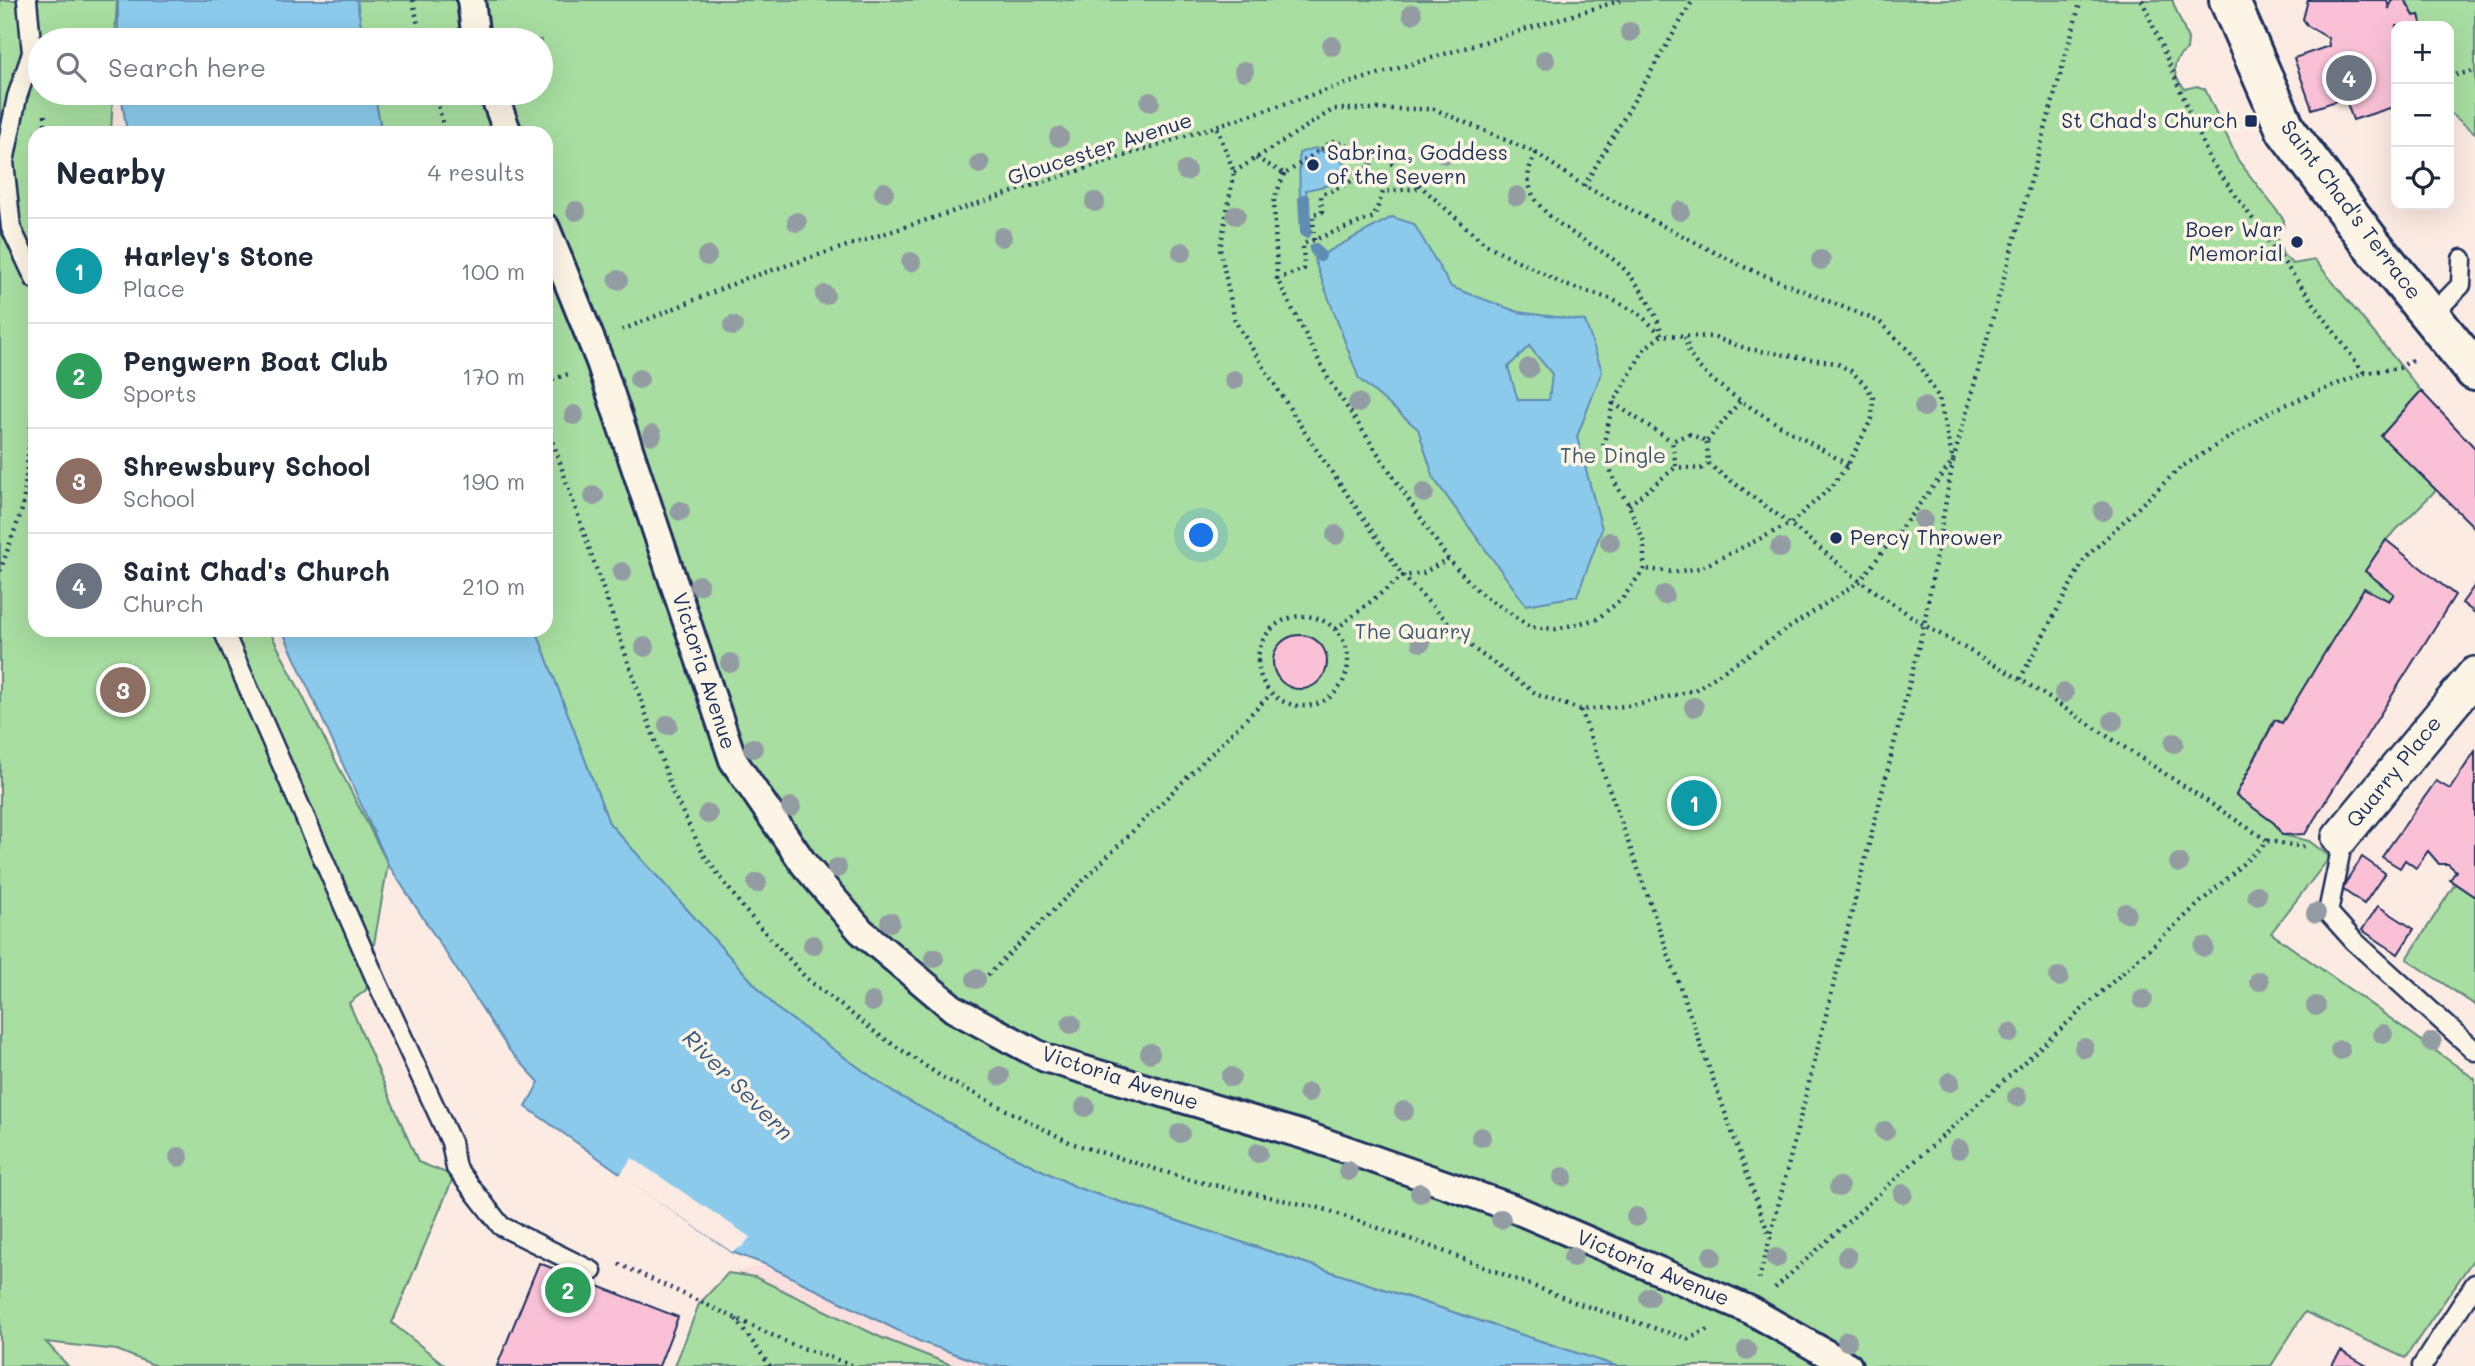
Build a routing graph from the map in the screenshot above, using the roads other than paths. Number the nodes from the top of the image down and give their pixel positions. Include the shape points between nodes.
1 (27, 0) edge
2 (471, 0) edge
3 (2229, 0) edge
4 (30, 28) edge
5 (474, 28) edge
6 (28, 65) edge
7 (498, 105) edge
8 (505, 126) edge
9 (553, 245) edge
10 (2462, 259) dead end
11 (28, 264) edge
12 (2468, 283) edge
13 (2431, 316) junction
14 (2475, 371) edge
15 (226, 637) edge
16 (2475, 675) edge
17 (2340, 838) joint
18 (2475, 1051) edge
19 (592, 1271) dead end
20 (2475, 1284) edge
21 (1848, 1366) edge
22 (2422, 1366) edge

1 - 4 lane
2 - 5 street
3 - 13 street, Saint Chad's Terrace via 2286,130
6 - 11 lane via 4,162 11,228
7 - 8 street
9 - 21 street, Victoria Avenue via 592,342 733,760 804,864 861,931 954,1009 1045,1058 1310,1136 1510,1206 1750,1310
10 - 12 lane
12 - 13 lane
13 - 14 street, Saint Chad's Terrace
15 - 19 lane via 451,1142 456,1168 501,1226
16 - 17 street, Quarry Place
17 - 18 lane via 2328,912
20 - 22 lane

